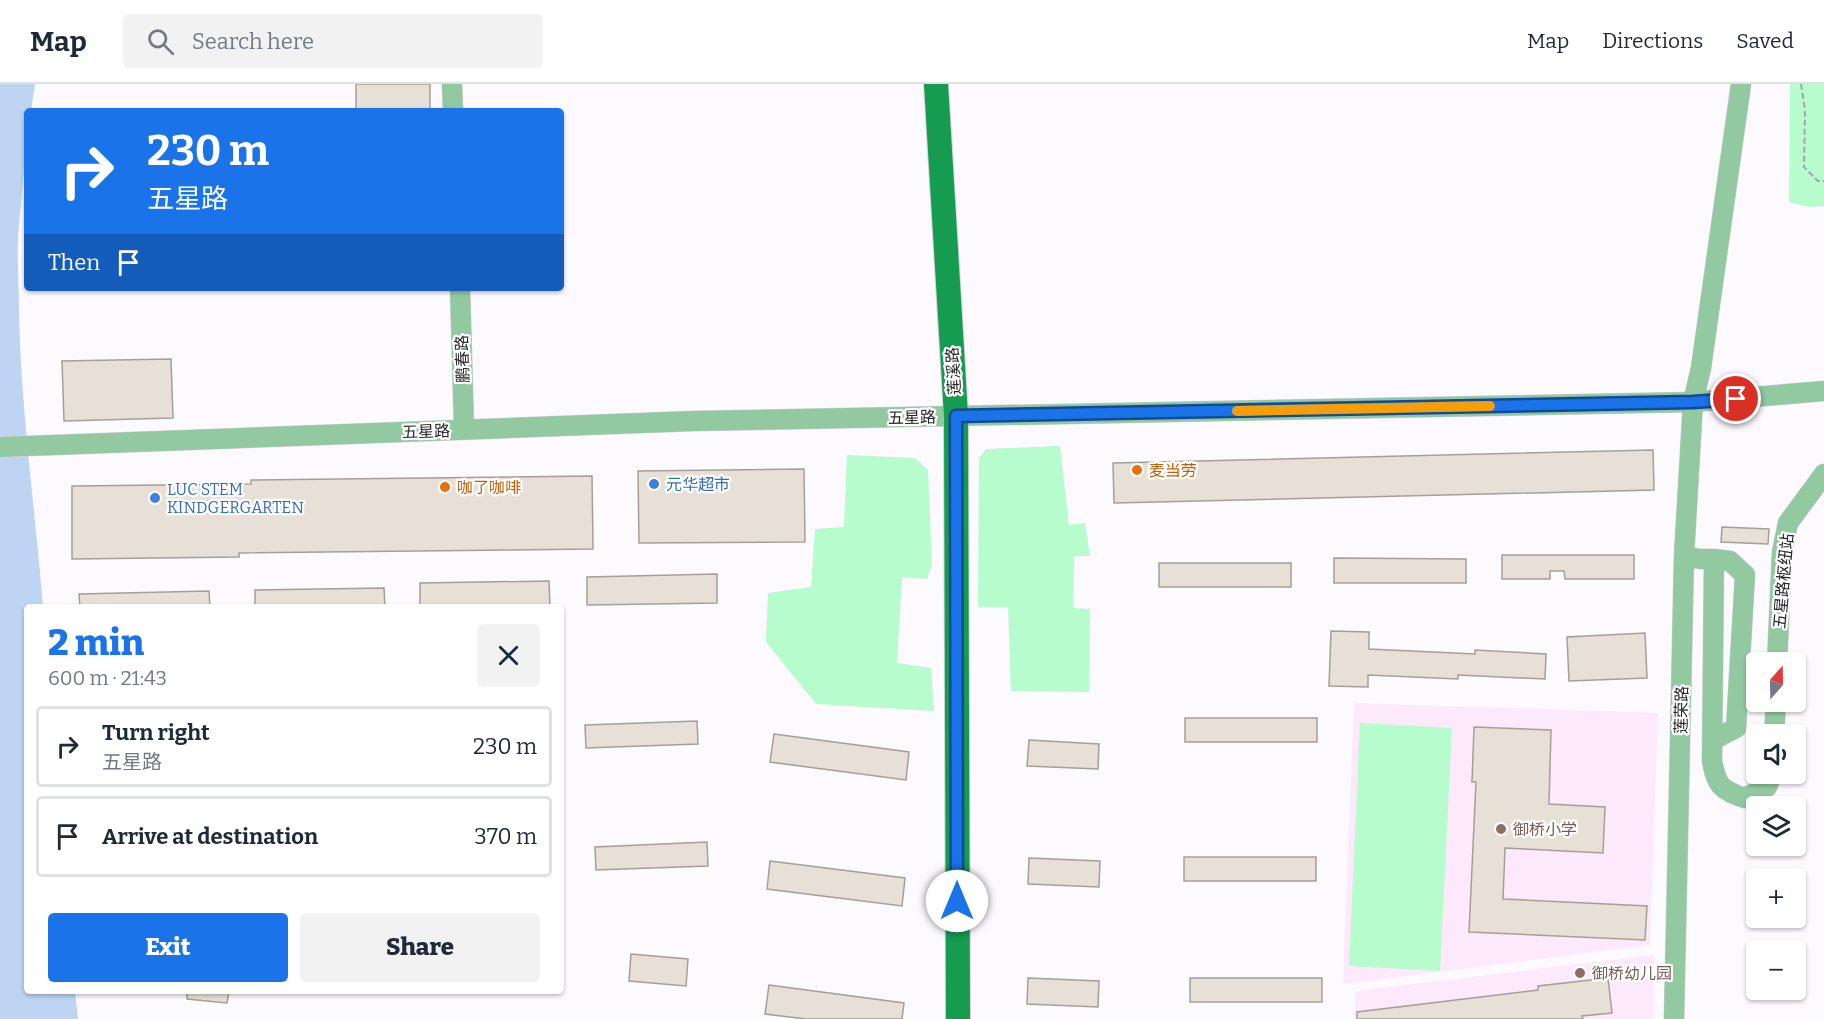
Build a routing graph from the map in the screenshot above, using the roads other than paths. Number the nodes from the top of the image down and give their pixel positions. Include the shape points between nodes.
1 (452, 84) edge
2 (936, 84) edge
3 (1741, 84) edge
4 (453, 108) edge
5 (460, 291) edge
6 (1824, 392) edge
7 (1693, 402) junction
8 (956, 416) junction
9 (464, 429) junction
10 (0, 447) edge
11 (1824, 474) edge
12 (1684, 556) junction
13 (1714, 559) junction
14 (1777, 652) edge
15 (1713, 740) junction
16 (1768, 784) edge
17 (958, 1019) edge
18 (1674, 1019) edge

1 - 4 street
2 - 8 main road, 莲溪路
3 - 7 street, 莲荣路
5 - 9 street, 鹏春路
6 - 7 street, 五星路
7 - 8 street, 五星路
7 - 12 street, 莲荣路
8 - 9 street, 五星路
8 - 17 main road, 莲溪路
9 - 10 street, 五星路
11 - 14 street, 五星路枢纽站 via 1788,522 1782,552
12 - 13 street
12 - 18 street, 莲荣路
13 - 15 street
13 - 15 street via 1730,561 1745,575 1736,728
15 - 16 street via 1713,770 1724,790 1744,798

